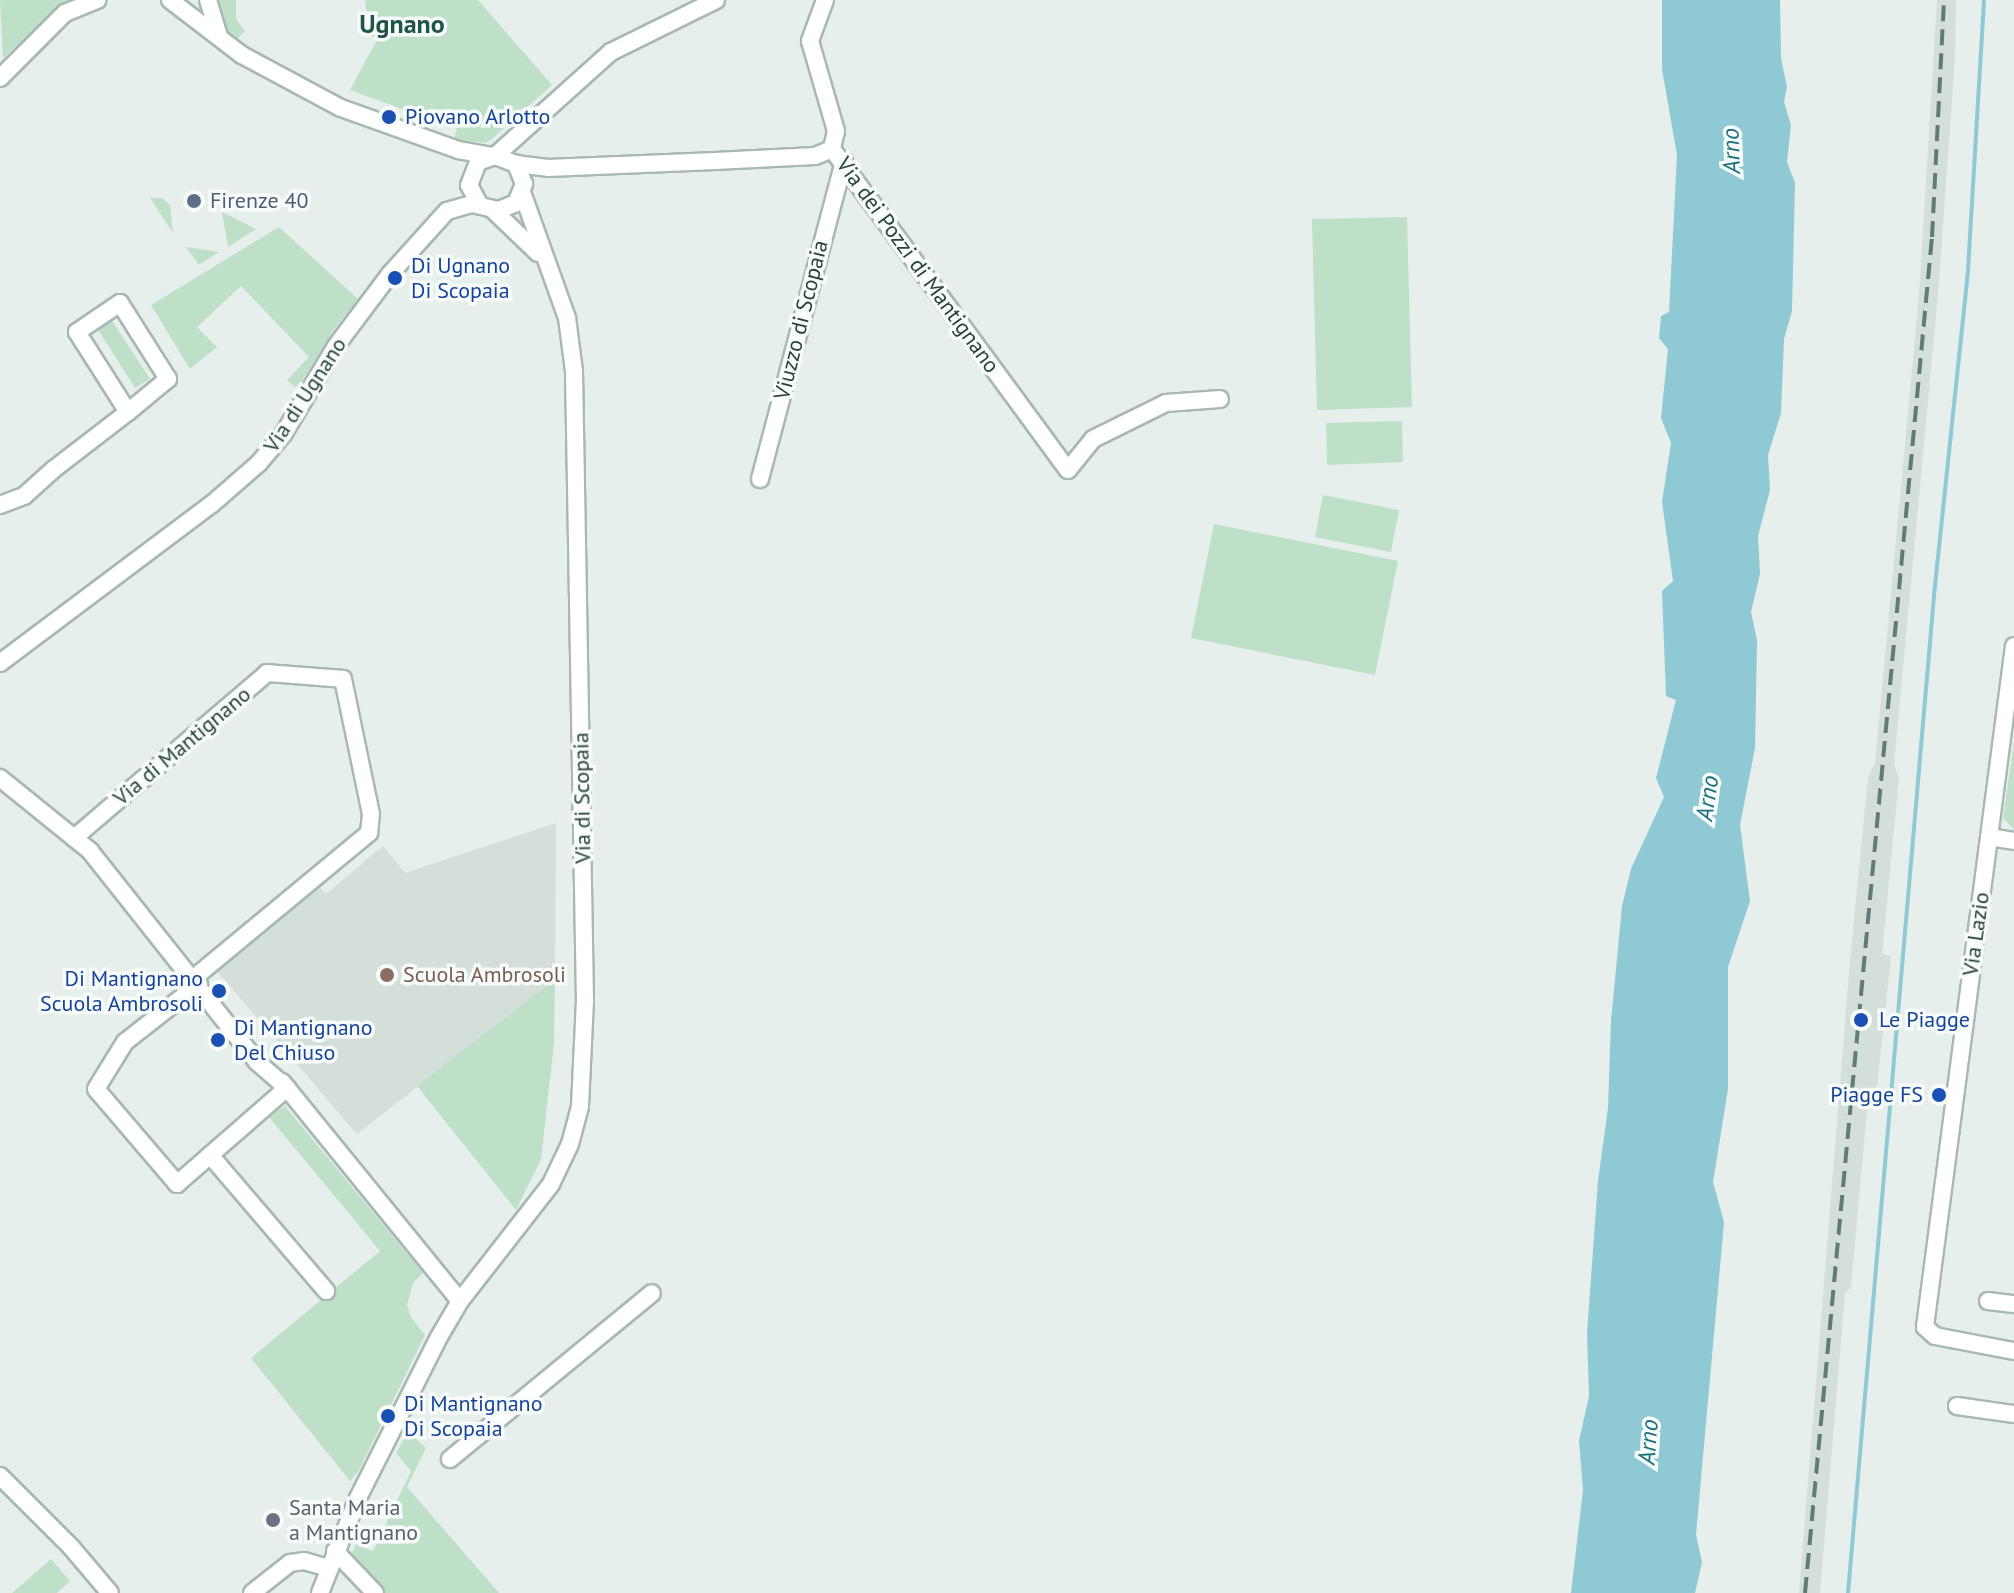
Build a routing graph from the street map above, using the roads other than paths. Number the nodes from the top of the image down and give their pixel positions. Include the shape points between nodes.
1 (98, 0) edge
2 (170, 0) edge
3 (208, 0) edge
4 (716, 0) edge
5 (825, 0) edge
6 (219, 38) junction
7 (3, 68) edge
8 (458, 150) junction
9 (838, 155) junction
10 (493, 156) junction
11 (516, 164) junction
12 (548, 168) junction
13 (470, 175) junction
14 (523, 190) junction
15 (486, 207) junction
16 (547, 262) junction
17 (1220, 399) dead end
18 (128, 412) junction
19 (760, 479) dead end
20 (0, 505) edge
21 (2014, 646) edge
22 (0, 663) edge
23 (0, 778) edge
24 (1989, 837) junction
25 (74, 838) junction
26 (2014, 841) edge
27 (196, 981) junction
28 (287, 1088) junction
29 (210, 1155) junction
30 (326, 1291) dead end
31 (652, 1293) dead end
32 (460, 1301) junction
33 (1988, 1301) dead end
34 (2014, 1304) edge
35 (2014, 1351) edge
36 (1957, 1406) dead end
37 (2014, 1414) edge
38 (450, 1459) dead end
39 (0, 1476) edge
40 (335, 1551) junction
41 (328, 1568) junction
42 (110, 1593) edge
43 (252, 1593) edge
44 (320, 1593) edge
45 (375, 1593) edge

1 - 7 street via 65,13
2 - 6 street
3 - 6 street
4 - 10 street via 611,52
5 - 9 street, Viuzzo di Scopaia via 810,41
6 - 8 street via 341,108
8 - 10 street
8 - 13 street
9 - 12 street, Via dei Pozzi di Mantignano
9 - 17 street, Via dei Pozzi di Mantignano via 1068,470 1093,439 1166,403
9 - 19 street, Viuzzo di Scopaia
10 - 11 street
10 - 13 street via 478,162
11 - 12 street, Via dei Pozzi di Mantignano
11 - 14 street
12 - 14 street
13 - 15 street via 470,190
14 - 15 street, Via di Ugnano via 511,206
14 - 16 street, Via di Scopaia
15 - 16 street, Via di Scopaia
15 - 22 street, Via di Ugnano via 461,205 447,211 397,266 336,346 284,433 259,463
16 - 32 street, Via di Scopaia via 567,318 576,406 583,1090 570,1144 551,1184
18 - 18 street via 168,379 120,303 77,332
18 - 20 street via 24,496
21 - 24 street, Via Lazio
23 - 25 street
24 - 26 street
24 - 35 street, Via Lazio via 1925,1327 1935,1336
25 - 27 street
25 - 27 street, Via di Mantignano via 267,673 343,679 371,814 369,833
27 - 28 street via 257,1062
27 - 29 street, Via di Mantignano via 125,1042 96,1089 177,1184
28 - 29 street, Via di Mantignano
28 - 32 street
29 - 30 street
31 - 38 street
32 - 40 street
33 - 34 street
36 - 37 street
39 - 42 street
40 - 41 street
40 - 45 street
41 - 43 street via 290,1563
41 - 44 street

